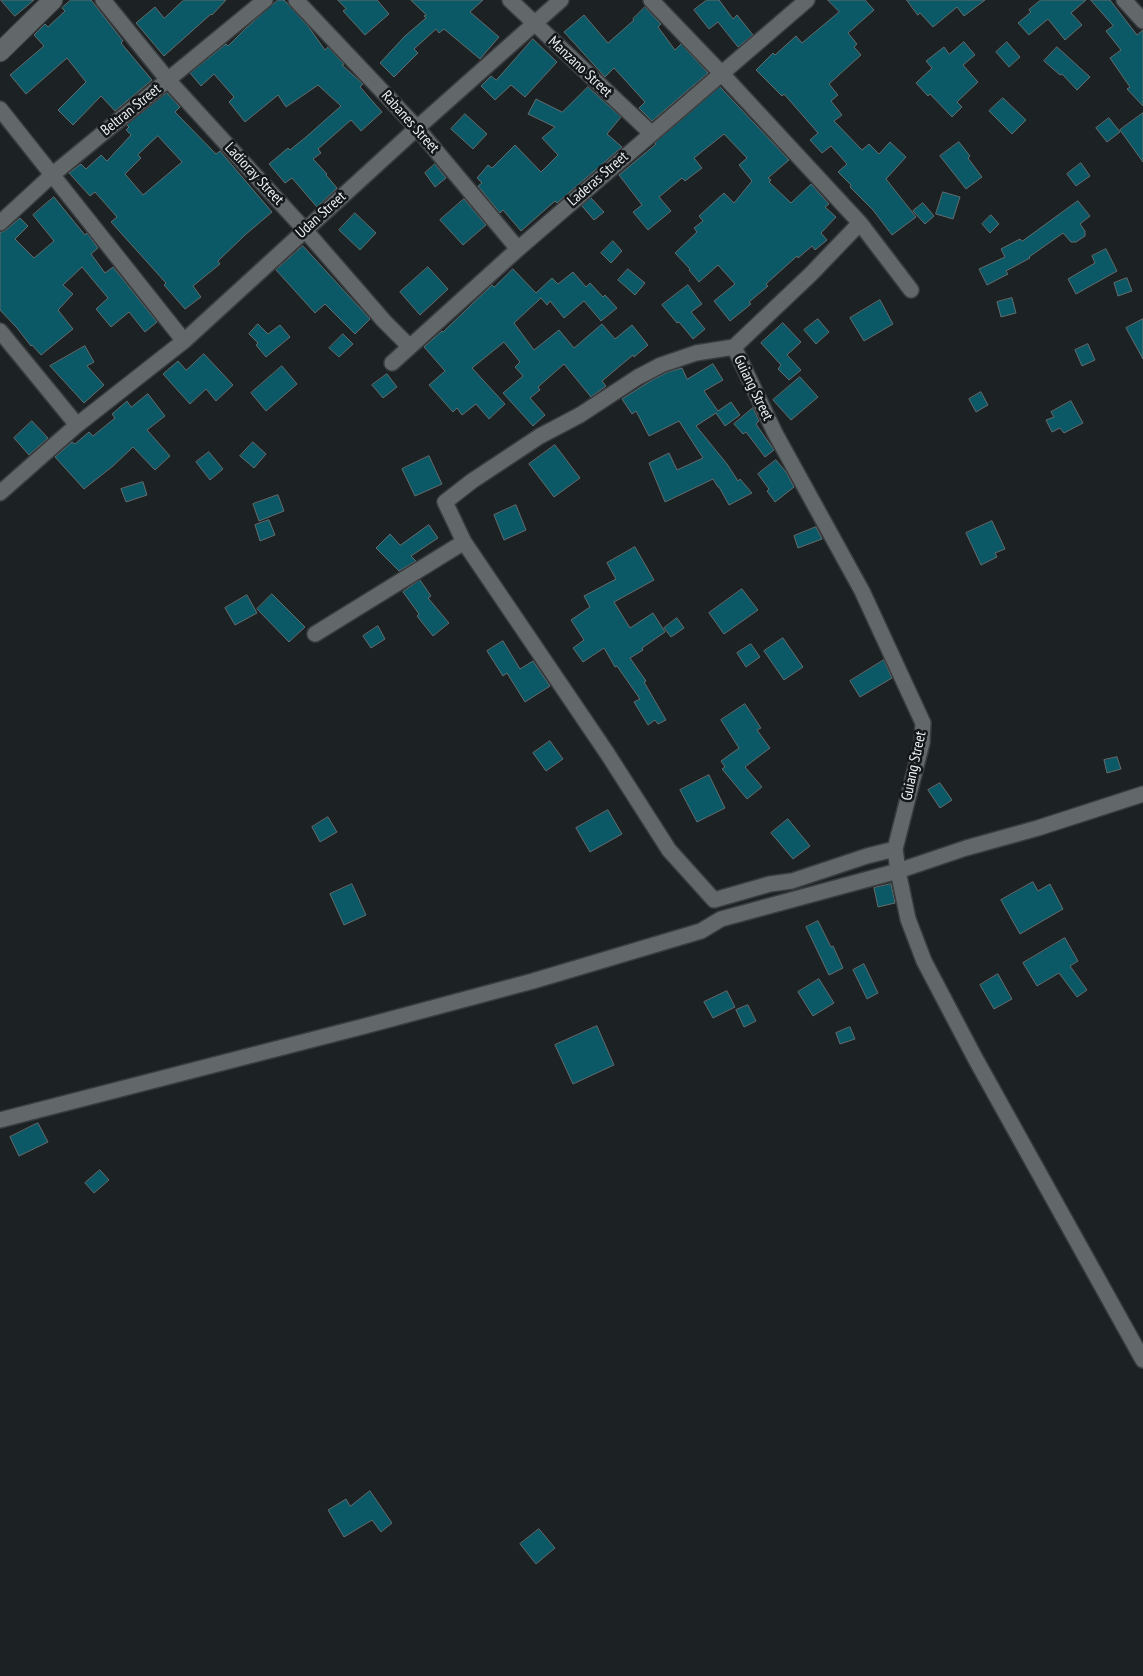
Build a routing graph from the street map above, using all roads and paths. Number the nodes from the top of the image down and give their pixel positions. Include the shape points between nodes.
1 (53, 0) edge
2 (103, 0) edge
3 (265, 0) edge
4 (296, 0) edge
5 (510, 0) edge
6 (562, 0) edge
7 (651, 0) edge
8 (1124, 0) edge
9 (803, 1) edge
10 (1143, 21) edge
11 (534, 24) junction
12 (0, 52) edge
13 (722, 74) junction
14 (168, 80) junction
15 (0, 109) edge
16 (417, 128) junction
17 (651, 133) junction
18 (52, 175) junction
19 (0, 223) edge
20 (860, 223) junction
21 (305, 230) junction
22 (518, 249) junction
23 (911, 290) dead end
24 (0, 331) edge
25 (184, 341) junction
26 (409, 346) junction
27 (734, 347) junction
28 (392, 363) dead end
29 (77, 425) junction
30 (0, 493) edge
31 (464, 542) junction
32 (316, 634) dead end
33 (1143, 794) edge
34 (895, 849) junction
35 (898, 871) junction
36 (714, 900) junction
37 (721, 919) junction
38 (0, 1120) edge
39 (1143, 1360) edge

1 - 12 street
2 - 14 street, Ladioray Street
3 - 14 street, Beltran Street
4 - 16 street, Rabanes Street
5 - 11 street, Manzano Street
6 - 11 street, Udan Street
7 - 13 street
8 - 10 street
9 - 13 street, Laderas Street
11 - 16 street, Udan Street
11 - 17 street, Manzano Street
13 - 17 street, Laderas Street
13 - 20 street
14 - 18 street, Beltran Street
14 - 21 street, Ladioray Street
15 - 18 street
16 - 21 street, Udan Street
16 - 22 street, Rabanes Street
17 - 22 street, Laderas Street
18 - 19 street, Beltran Street
18 - 25 street
20 - 23 street
20 - 27 street, Guiang Street
21 - 25 street, Udan Street
21 - 26 street, Ladioray Street
22 - 26 street, Laderas Street
24 - 29 street
25 - 29 street, Udan Street
26 - 28 street, Laderas Street
27 - 31 street via 696,353 661,365 540,436 472,481 445,502
27 - 34 street, Guiang Street via 775,433 862,591 923,722 922,743
29 - 30 street, Udan Street
31 - 32 street
31 - 36 street via 607,753 668,850
33 - 35 street
34 - 35 street, Guiang Street
34 - 36 street via 792,881
35 - 37 street
35 - 39 street, Guiang Street via 908,919 924,961
36 - 37 street
37 - 38 street via 700,931 533,981

